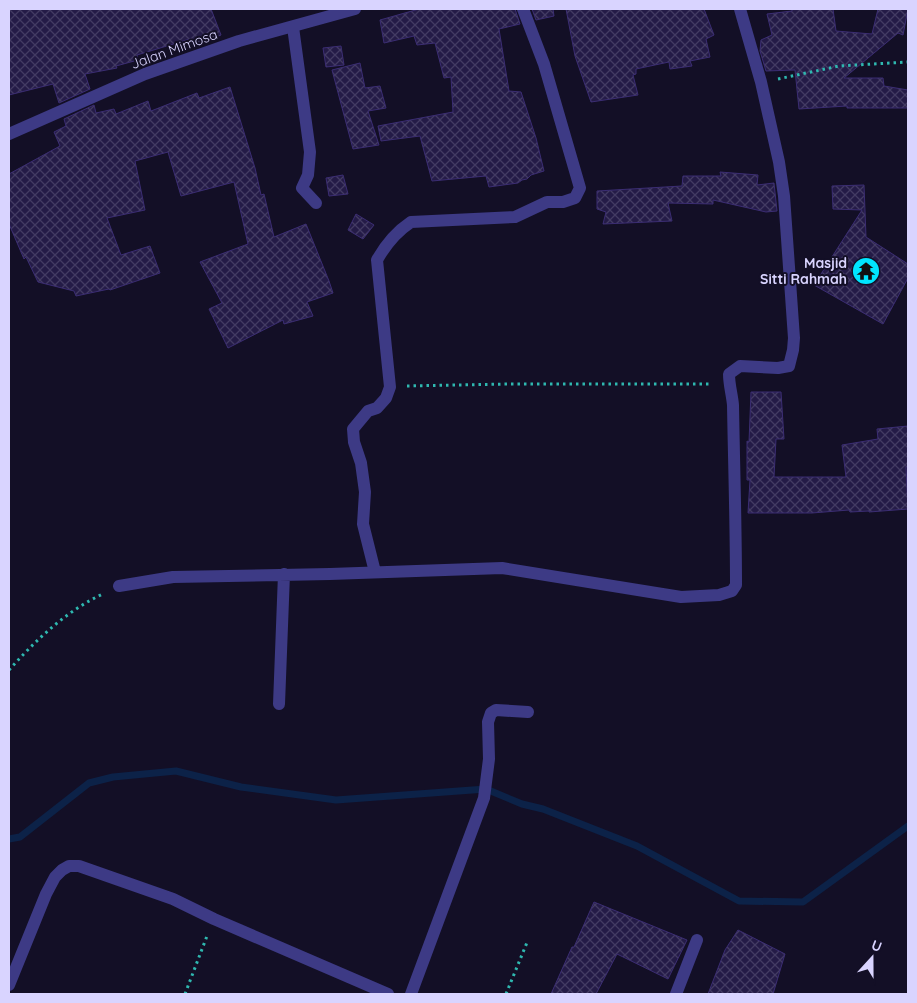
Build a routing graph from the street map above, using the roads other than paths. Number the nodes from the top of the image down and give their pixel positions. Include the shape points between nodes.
1 (355, 9) edge
2 (523, 9) edge
3 (740, 9) edge
4 (292, 27) junction
5 (9, 134) edge
6 (316, 203) dead end
7 (375, 572) junction
8 (284, 574) junction
9 (119, 586) road end
10 (279, 704) dead end
11 (528, 712) dead end
12 (697, 940) dead end
13 (9, 985) edge
14 (388, 994) edge
15 (411, 994) edge
16 (676, 994) edge

1 - 4 street, Jalan Mimosa
2 - 7 street via 544,64 580,188 575,198 547,202 516,216 411,222 399,230 377,260 390,387 386,398 354,429 365,492 363,524
3 - 7 street via 779,162 794,338 789,366 740,366 730,374 736,585 732,591 719,595 682,597 502,568
4 - 5 street, Jalan Mimosa via 145,74
4 - 6 street via 310,152 308,175 302,188
7 - 8 street
8 - 9 street via 173,577
8 - 10 street
11 - 15 street via 496,710 491,713 484,798
12 - 16 street
13 - 14 street via 55,877 69,866 79,866 173,899

